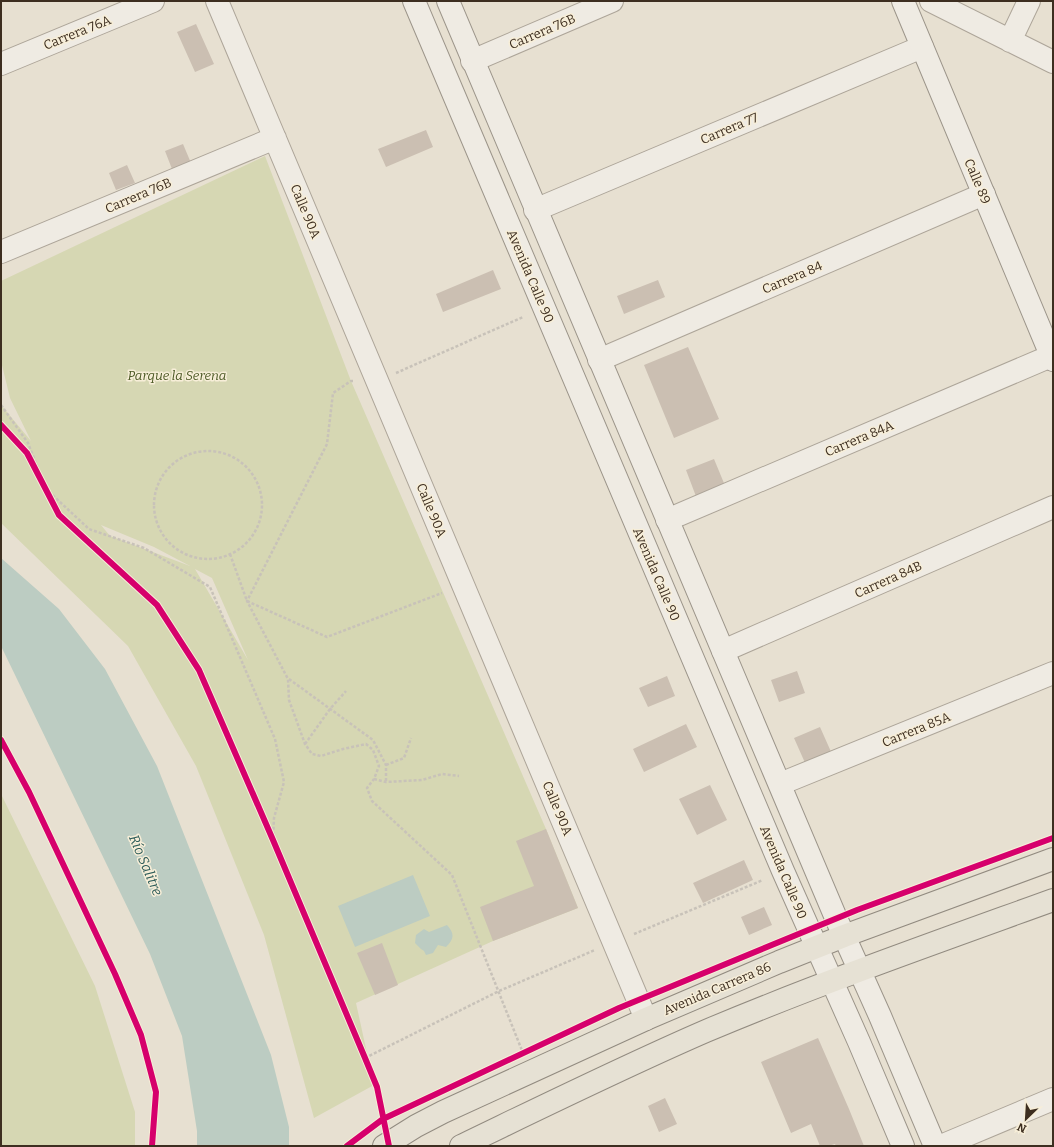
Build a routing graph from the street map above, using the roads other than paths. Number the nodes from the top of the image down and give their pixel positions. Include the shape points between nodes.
1 (153, 1) edge
2 (217, 1) edge
3 (414, 1) edge
4 (448, 1) edge
5 (612, 1) edge
6 (903, 1) edge
7 (931, 1) edge
8 (1029, 1) edge
9 (1010, 41) junction
10 (922, 47) junction
11 (472, 61) junction
12 (1053, 62) edge
13 (1, 64) edge
14 (275, 138) junction
15 (984, 194) junction
16 (536, 210) junction
17 (1, 252) edge
18 (1052, 358) edge
19 (599, 360) junction
20 (1053, 507) edge
21 (667, 520) junction
22 (723, 651) junction
23 (1053, 673) edge
24 (780, 784) junction
25 (1053, 860) edge
26 (1053, 900) edge
27 (844, 936) junction
28 (816, 947) junction
29 (860, 970) junction
30 (832, 981) junction
31 (646, 1018) junction
32 (1053, 1099) edge
33 (387, 1144) edge
34 (461, 1146) edge
35 (903, 1146) edge
36 (935, 1146) edge
37 (941, 1146) edge

1 - 13 street, Carrera 76A
2 - 14 street, Calle 90A
3 - 28 street, Avenida Calle 90
4 - 11 street
5 - 11 street, Carrera 76B
6 - 10 street, Calle 89
7 - 9 street
8 - 9 street
9 - 12 street
10 - 15 street, Calle 89
10 - 16 street, Carrera 77
11 - 16 street
14 - 17 street, Carrera 76B
14 - 31 street, Calle 90A
15 - 18 street, Calle 89
15 - 19 street, Carrera 84
16 - 19 street
18 - 21 street, Carrera 84A
19 - 21 street
20 - 22 street, Carrera 84B
21 - 22 street
22 - 24 street
23 - 24 street, Carrera 85A
24 - 27 street
25 - 27 main road, Avenida Carrera 86
26 - 29 main road
27 - 28 main road, Avenida Carrera 86
27 - 29 street
28 - 30 street, Avenida Calle 90
28 - 31 main road, Avenida Carrera 86
29 - 30 main road
29 - 36 street
30 - 34 main road via 629,1066
30 - 35 street, Avenida Calle 90
31 - 33 main road, Avenida Carrera 86 via 443,1112
32 - 37 street

